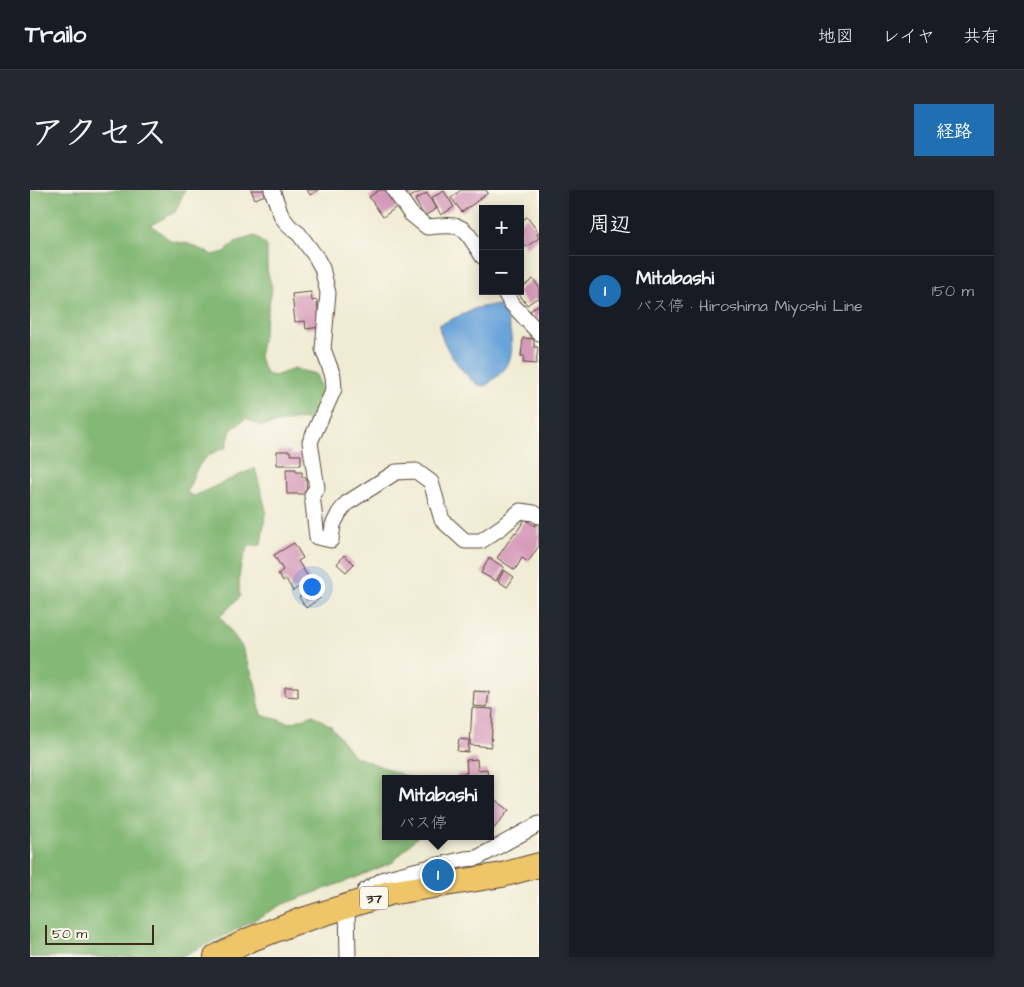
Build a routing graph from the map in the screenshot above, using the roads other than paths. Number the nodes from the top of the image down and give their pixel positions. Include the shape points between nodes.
1 (272, 190) edge
2 (394, 190) edge
3 (479, 251) edge
4 (507, 295) edge
5 (539, 333) edge
6 (539, 516) edge
7 (539, 824) edge
8 (539, 865) edge
9 (351, 910) junction
10 (216, 957) edge
11 (348, 957) edge

1 - 6 street via 282,218 308,245 319,262 328,293 323,349 334,389 310,442 317,488 312,495 317,537 331,540 334,525 346,503 396,472 416,471 431,482 442,520 465,541 481,541 520,511
2 - 3 street via 411,214 427,227 453,225 463,228
4 - 5 street
7 - 9 street via 477,858 384,879 365,891
8 - 9 main road, 37 via 502,875 389,893
9 - 10 main road, 37 via 293,924 249,940
9 - 11 street

